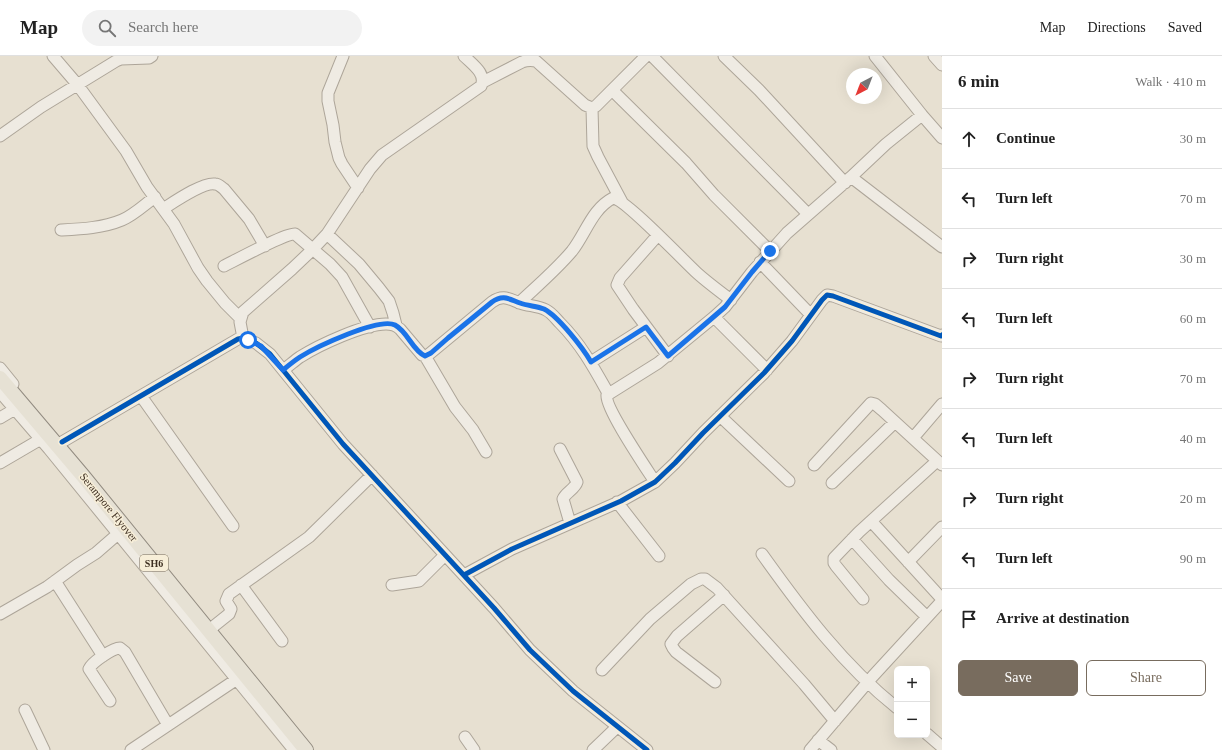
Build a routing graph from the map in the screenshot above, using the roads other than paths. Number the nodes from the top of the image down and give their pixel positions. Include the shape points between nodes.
1 (53, 56) edge
2 (343, 56) edge
3 (464, 56) edge
4 (646, 56) edge
5 (652, 56) edge
6 (724, 56) edge
7 (875, 56) edge
8 (934, 56) edge
9 (150, 57) edge
10 (524, 59) edge
11 (942, 65) edge
12 (483, 82) junction
13 (77, 84) junction
14 (612, 90) junction
15 (592, 108) junction
16 (922, 115) junction
17 (0, 136) edge
18 (942, 138) edge
19 (848, 180) junction
20 (358, 188) junction
21 (155, 197) junction
22 (622, 203) junction
23 (163, 208) junction
24 (808, 214) junction
25 (61, 230) dead end
26 (328, 234) junction
27 (658, 236) junction
28 (265, 246) junction
29 (942, 247) edge
30 (312, 250) junction
31 (770, 251) junction
32 (760, 262) junction
33 (224, 266) dead end
34 (731, 300) junction
35 (519, 303) junction
36 (811, 314) junction
37 (714, 317) junction
38 (240, 318) junction
39 (396, 325) junction
40 (370, 327) junction
41 (646, 327) junction
42 (942, 336) edge
43 (242, 338) junction
44 (425, 356) junction
45 (668, 356) junction
46 (591, 362) junction
47 (0, 368) edge
48 (283, 370) junction
49 (767, 370) junction
50 (0, 378) edge
51 (0, 392) edge
52 (608, 393) junction
53 (141, 396) junction
54 (941, 408) edge
55 (15, 409) junction
56 (720, 416) junction
57 (0, 418) edge
58 (895, 422) junction
59 (913, 438) junction
60 (41, 439) junction
61 (62, 442) junction
62 (560, 449) dead end
63 (486, 452) dead end
64 (0, 463) edge
65 (940, 463) edge
66 (814, 464) dead end
67 (372, 475) junction
68 (789, 481) dead end
69 (654, 482) junction
70 (832, 482) dead end
71 (617, 502) junction
72 (871, 521) junction
73 (570, 523) junction
74 (233, 526) dead end
75 (942, 527) edge
76 (119, 533) junction
77 (852, 539) junction
78 (762, 554) dead end
79 (445, 555) junction
80 (659, 556) dead end
81 (908, 562) junction
82 (464, 575) junction
83 (55, 581) junction
84 (241, 585) junction
85 (392, 585) dead end
86 (724, 595) junction
87 (863, 599) dead end
88 (942, 600) edge
89 (0, 614) edge
90 (927, 617) junction
91 (214, 626) junction
92 (282, 641) dead end
93 (103, 656) junction
94 (602, 670) dead end
95 (237, 679) junction
96 (715, 682) dead end
97 (868, 682) junction
98 (110, 701) dead end
99 (894, 705) edge
100 (25, 710) dead end
101 (835, 721) junction
102 (168, 725) junction
103 (617, 727) junction
104 (465, 737) dead end
105 (930, 737) edge
106 (818, 740) junction
107 (942, 747) edge
108 (41, 749) edge
109 (131, 750) edge
110 (294, 750) edge
111 (306, 750) edge
112 (314, 750) edge
113 (474, 750) edge
114 (593, 750) edge
115 (647, 750) edge
116 (810, 750) edge
117 (831, 750) edge

1 - 13 street
2 - 20 street via 330,87 328,101 339,158
3 - 12 street via 482,74
4 - 14 street
5 - 24 street
6 - 19 street
7 - 16 street
8 - 11 street
9 - 13 street via 121,59
10 - 12 street
10 - 15 street via 536,61 585,105
12 - 20 street via 476,90 382,155
13 - 17 street
13 - 21 street via 126,151
14 - 15 street
14 - 31 street
15 - 22 street via 593,146
16 - 18 street
16 - 19 street
19 - 24 street
19 - 29 street
20 - 26 street
21 - 23 street
21 - 25 street via 130,215 113,223
22 - 27 street
22 - 35 street via 613,198 603,204 559,266
23 - 28 street via 200,187 220,185 249,219
23 - 38 street via 207,281
24 - 31 street
26 - 30 street
26 - 39 street via 389,301
27 - 34 street via 698,274
27 - 41 street via 617,283
28 - 30 street via 293,234 299,236
28 - 33 street
30 - 38 street via 245,309
30 - 40 street via 342,277
31 - 32 street
32 - 34 street
32 - 36 street
34 - 37 street
35 - 44 street via 505,297 498,298
35 - 46 street via 549,312 587,354
36 - 42 street via 825,297 830,295
36 - 49 street
37 - 45 street
37 - 49 street
38 - 43 street
39 - 40 street
39 - 44 street
40 - 48 street via 312,350
41 - 45 street
41 - 46 street
43 - 48 street via 261,346
43 - 53 street via 231,342
44 - 63 street via 455,407
45 - 52 street
46 - 52 street
47 - 61 street
48 - 67 street via 343,444
49 - 56 street
50 - 111 main road, Serampore Flyover / SH6
51 - 55 street
52 - 69 street via 606,399 612,413
53 - 61 street
53 - 74 street
54 - 59 street
55 - 57 street
55 - 60 street
56 - 68 street
56 - 69 street
58 - 59 street
58 - 66 street via 875,404 870,404
58 - 70 street
59 - 65 street
60 - 64 street
60 - 76 street
61 - 91 street
62 - 73 street via 577,482 563,499
65 - 72 street
67 - 79 street
67 - 84 street via 309,537
69 - 71 street
71 - 73 street
71 - 80 street
72 - 77 street
72 - 81 street
73 - 82 street via 512,549
75 - 81 street
76 - 83 street via 96,553
76 - 95 street
77 - 87 street via 833,560
77 - 90 street
78 - 97 street via 825,638
79 - 82 street
79 - 85 street via 419,581
81 - 88 street
82 - 103 street via 530,650 573,691
83 - 89 street
83 - 93 street
84 - 91 street via 229,594 226,601 231,609 229,614
84 - 92 street
86 - 94 street via 704,579 691,584 650,619
86 - 96 street via 671,644 676,652
86 - 101 street
88 - 90 street
90 - 97 street
91 - 112 street
93 - 98 street via 89,669
93 - 102 street via 118,647 123,649
95 - 102 street
95 - 110 street
97 - 99 street
97 - 101 street
100 - 108 street
101 - 106 street
102 - 109 street
103 - 114 street
103 - 115 street
104 - 113 street
105 - 107 street
106 - 116 street
106 - 117 street

